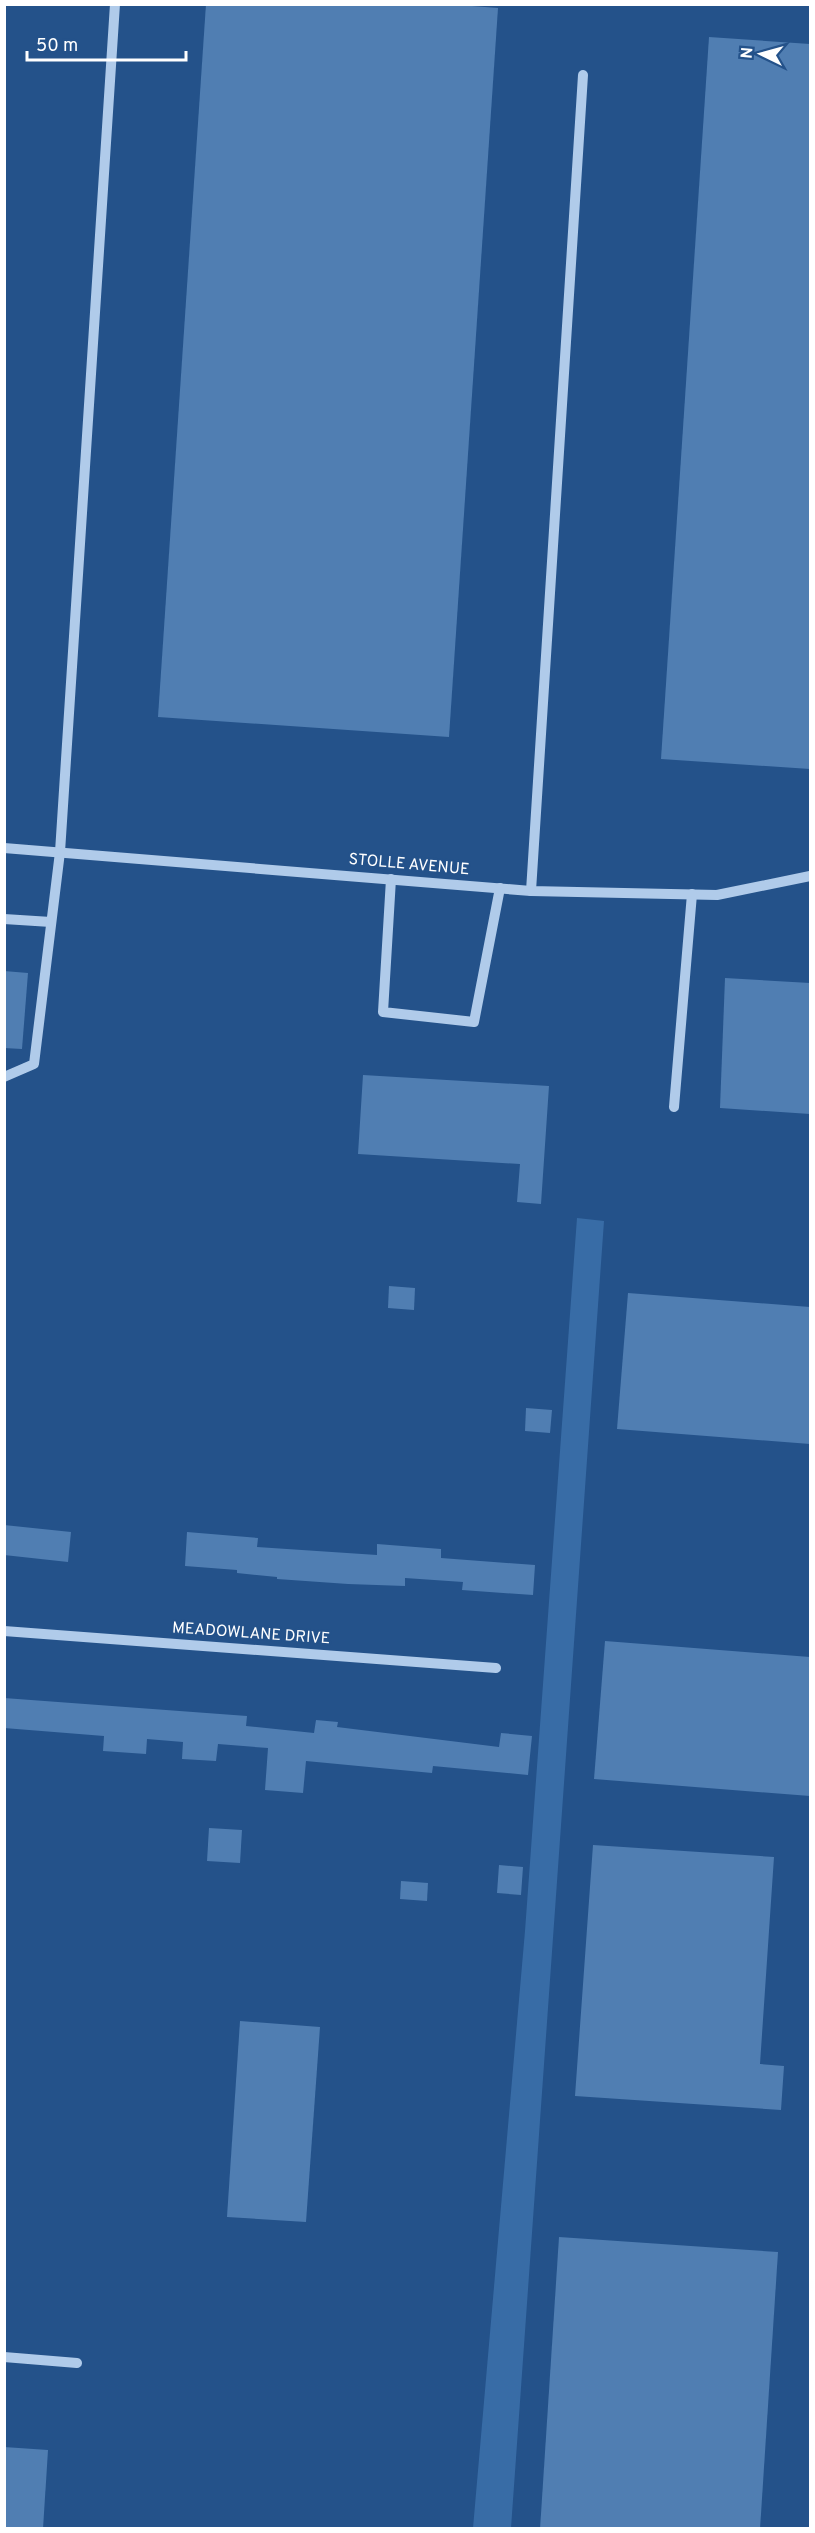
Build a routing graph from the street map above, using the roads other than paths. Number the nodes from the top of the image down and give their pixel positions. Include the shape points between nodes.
1 (116, 4) edge
2 (583, 75) dead end
3 (4, 848) edge
4 (60, 852) junction
5 (810, 876) edge
6 (392, 879) junction
7 (500, 888) junction
8 (531, 891) junction
9 (692, 894) junction
10 (4, 919) edge
11 (51, 922) junction
12 (4, 1077) edge
13 (674, 1107) dead end
14 (4, 1630) edge
15 (496, 1668) dead end
16 (4, 2357) edge
17 (77, 2362) dead end

1 - 4 street
2 - 8 street
3 - 4 street, STOLLE AVENUE
4 - 6 street, STOLLE AVENUE
4 - 11 street
5 - 9 street, STOLLE AVENUE via 717,895
6 - 7 street, STOLLE AVENUE
6 - 7 street via 383,1012 474,1022
7 - 8 street, STOLLE AVENUE
8 - 9 street, STOLLE AVENUE
9 - 13 street
10 - 11 street
11 - 12 street via 34,1064
14 - 15 street, MEADOWLANE DRIVE
16 - 17 street

